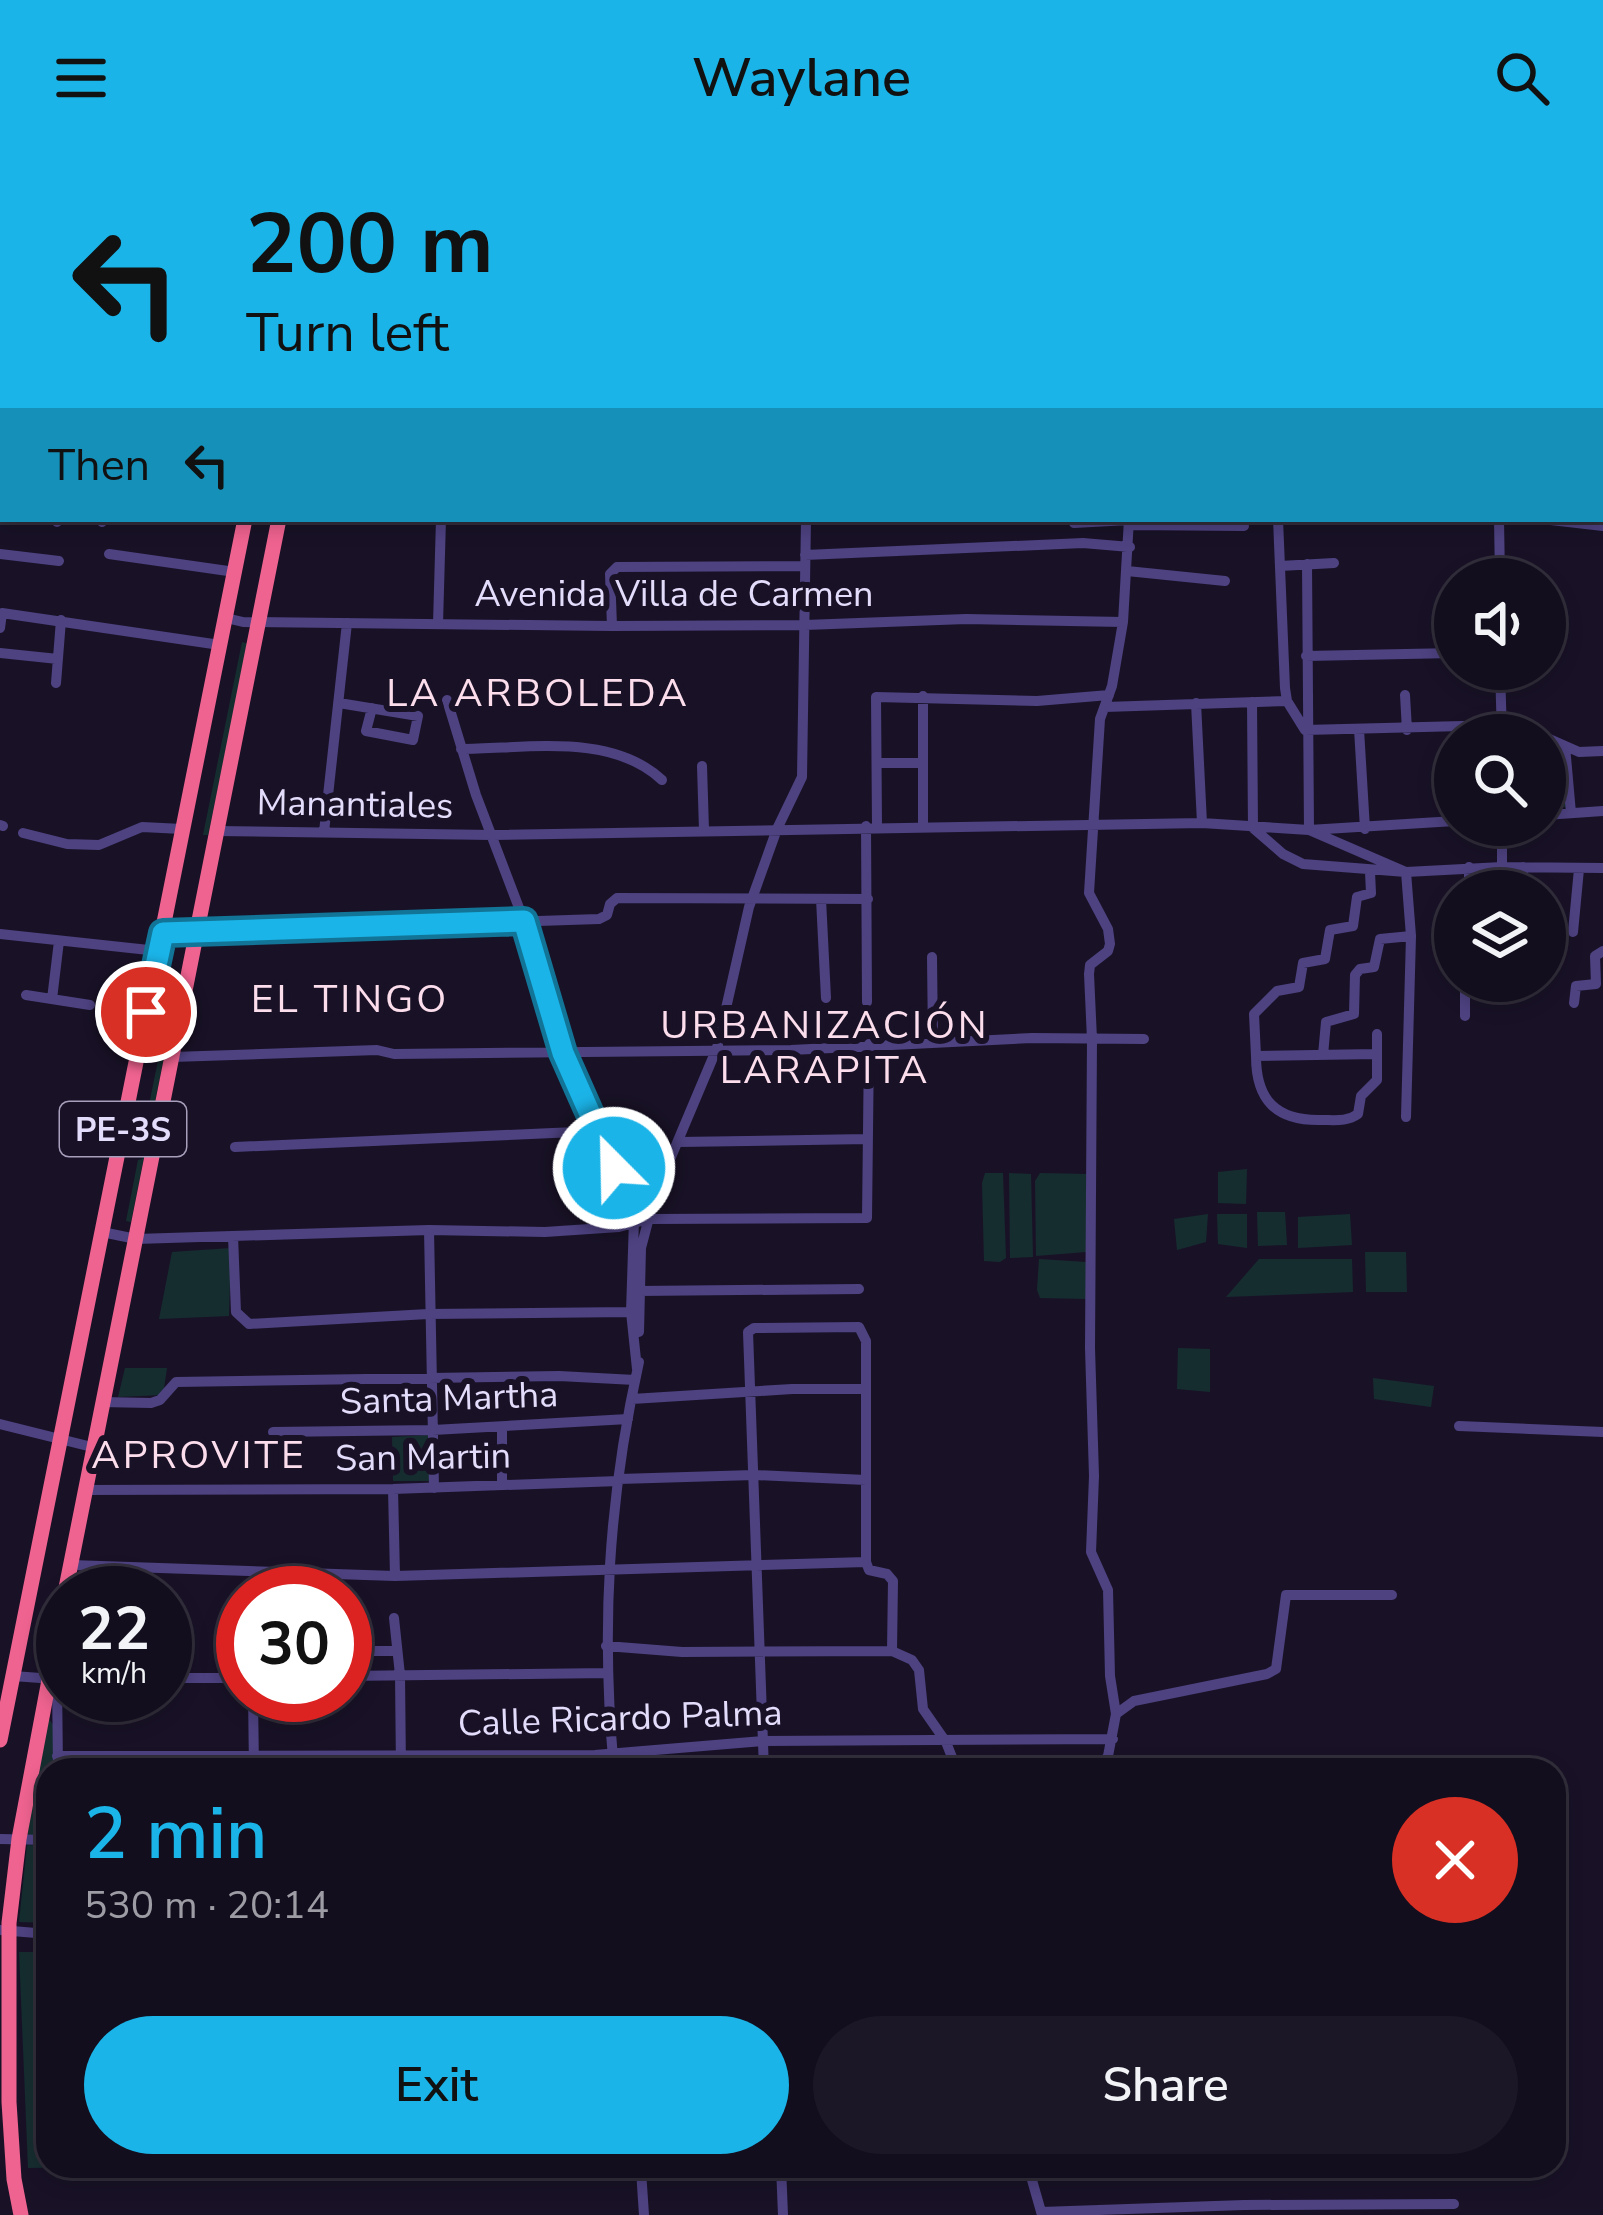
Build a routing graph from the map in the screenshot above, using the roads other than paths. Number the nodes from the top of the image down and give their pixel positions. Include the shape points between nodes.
1 (243, 522) edge
2 (278, 522) edge
3 (441, 522) edge
4 (806, 522) edge
5 (1102, 522) edge
6 (1130, 522) edge
7 (1153, 522) edge
8 (1278, 522) edge
9 (1499, 522) edge
10 (1568, 522) edge
11 (1074, 523) dead end
12 (1244, 526) dead end
13 (1603, 526) edge
14 (1130, 547) junction
15 (0, 554) edge
16 (109, 554) dead end
17 (1500, 558) edge
18 (59, 561) dead end
19 (805, 561) junction
20 (1334, 563) dead end
21 (1307, 564) junction
22 (1280, 566) junction
23 (1127, 571) junction
24 (235, 572) junction
25 (1225, 580) dead end
26 (1, 613) edge
27 (226, 618) junction
28 (61, 620) junction
29 (260, 620) junction
30 (1123, 622) junction
31 (347, 623) junction
32 (438, 624) junction
33 (805, 625) junction
34 (612, 626) junction
35 (0, 628) edge
36 (220, 645) junction
37 (0, 653) edge
38 (1434, 653) edge
39 (1306, 656) junction
40 (58, 658) junction
41 (56, 682) dead end
42 (1405, 694) dead end
43 (923, 696) junction
44 (447, 700) dead end
45 (1107, 701) junction
46 (1287, 701) junction
47 (1252, 702) junction
48 (339, 703) junction
49 (1196, 704) junction
50 (372, 708) junction
51 (1359, 729) junction
52 (1306, 730) junction
53 (1407, 730) junction
54 (1434, 730) edge
55 (1566, 746) edge
56 (461, 749) junction
57 (1603, 751) edge
58 (1566, 757) edge
59 (877, 763) junction
60 (923, 763) junction
61 (702, 766) dead end
62 (662, 780) dead end
63 (1603, 811) edge
64 (1566, 813) edge
65 (1571, 813) junction
66 (1202, 823) junction
67 (1434, 823) edge
68 (1093, 824) junction
69 (923, 825) junction
70 (871, 826) junction
71 (1253, 828) junction
72 (777, 829) junction
73 (1366, 829) junction
74 (182, 830) junction
75 (704, 830) junction
76 (1310, 830) junction
77 (217, 831) junction
78 (324, 832) junction
79 (22, 833) dead end
80 (492, 835) junction
81 (1341, 846) junction
82 (1502, 846) edge
83 (1338, 867) junction
84 (1469, 867) joint
85 (1502, 867) junction
86 (1523, 867) joint
87 (1603, 868) edge
88 (1579, 869) junction
89 (1370, 872) junction
90 (1406, 872) junction
91 (752, 897) junction
92 (821, 899) junction
93 (868, 899) junction
94 (524, 921) junction
95 (199, 930) junction
96 (1573, 932) dead end
97 (163, 933) junction
98 (0, 934) edge
99 (1411, 936) junction
100 (59, 941) junction
101 (158, 951) junction
102 (1603, 951) edge
103 (932, 957) dead end
104 (26, 995) dead end
105 (826, 998) dead end
106 (52, 999) junction
107 (867, 1002) dead end
108 (1465, 1002) edge
109 (1574, 1003) dead end
110 (90, 1005) dead end
111 (1465, 1016) dead end
112 (1377, 1034) dead end
113 (1092, 1039) junction
114 (1144, 1040) dead end
115 (933, 1041) junction
116 (869, 1044) junction
117 (717, 1048) junction
118 (563, 1053) junction
119 (1376, 1054) junction
120 (1324, 1055) junction
121 (1256, 1056) junction
122 (172, 1057) junction
123 (1406, 1117) dead end
124 (598, 1131) junction
125 (868, 1138) junction
126 (679, 1142) junction
127 (235, 1147) dead end
128 (655, 1195) junction
129 (634, 1220) junction
130 (647, 1225) junction
131 (429, 1230) junction
132 (102, 1232) junction
133 (233, 1237) junction
134 (136, 1239) junction
135 (859, 1288) dead end
136 (634, 1302) junction
137 (428, 1314) junction
138 (636, 1374) junction
139 (431, 1379) junction
140 (864, 1390) junction
141 (751, 1394) junction
142 (632, 1399) junction
143 (101, 1402) junction
144 (628, 1419) junction
145 (0, 1424) edge
146 (1460, 1426) dead end
147 (502, 1427) junction
148 (433, 1430) junction
149 (273, 1432) dead end
150 (1603, 1432) edge
151 (58, 1440) junction
152 (92, 1447) junction
153 (754, 1475) junction
154 (619, 1480) junction
155 (866, 1480) junction
156 (502, 1486) junction
157 (434, 1488) junction
158 (393, 1489) junction
159 (84, 1490) junction
160 (866, 1562) junction
161 (70, 1565) joint
162 (757, 1567) junction
163 (607, 1568) junction
164 (394, 1576) junction
165 (1392, 1595) dead end
166 (394, 1618) dead end
167 (606, 1646) junction
168 (372, 1651) edge
169 (398, 1651) junction
170 (892, 1651) junction
171 (760, 1652) junction
172 (608, 1673) junction
173 (400, 1675) junction
174 (13, 1676) junction
175 (372, 1676) edge
176 (36, 1678) edge
177 (1116, 1714) junction
178 (46, 1722) edge
179 (57, 1722) edge
180 (253, 1722) edge
181 (1113, 1738) junction
182 (0, 1740) edge
183 (764, 1741) junction
184 (946, 1742) junction
185 (400, 1753) junction
186 (613, 1753) junction
187 (38, 1758) edge
188 (57, 1758) edge
189 (254, 1758) edge
190 (334, 1758) edge
191 (400, 1758) edge
192 (613, 1758) edge
193 (764, 1758) edge
194 (952, 1758) edge
195 (1106, 1758) edge
196 (36, 1765) edge
197 (0, 1839) edge
198 (19, 1839) junction
199 (36, 1840) edge
200 (6, 1903) edge
201 (5, 1931) edge
202 (36, 1933) edge
203 (5, 2103) edge
204 (642, 2178) edge
205 (781, 2178) edge
206 (1031, 2178) edge
207 (1454, 2204) dead end
208 (1404, 2209) edge
209 (1244, 2210) edge
210 (1041, 2213) edge
211 (21, 2215) edge
212 (644, 2215) edge
213 (783, 2215) edge

1 - 24 highway, PE-3S
2 - 29 highway, PE-3S
3 - 32 street
4 - 19 street
5 - 11 street
6 - 14 street
7 - 12 street
8 - 22 street
9 - 17 street
10 - 13 street
14 - 19 street via 1083,543
14 - 23 street
15 - 18 street
16 - 24 street
19 - 33 street
19 - 34 street via 616,567
20 - 21 street
21 - 22 street
21 - 39 street
22 - 46 street
23 - 25 street
23 - 30 street
24 - 27 highway, PE-3S
26 - 28 street
26 - 35 street
27 - 29 street, Avenida Villa de Carmen
27 - 36 highway, PE-3S
28 - 36 street
28 - 40 street
29 - 31 street, Avenida Villa de Carmen
29 - 77 highway, PE-3S
30 - 33 street, Avenida Villa de Carmen
30 - 45 street
31 - 32 street, Avenida Villa de Carmen
31 - 48 street
32 - 34 street, Avenida Villa de Carmen
33 - 34 street, Avenida Villa de Carmen
33 - 72 street via 805,760
36 - 74 highway, PE-3S
37 - 40 street
38 - 39 street
39 - 52 street
40 - 41 street
42 - 53 street
43 - 45 street
43 - 59 street via 876,697
43 - 60 street
44 - 56 street
45 - 49 street
45 - 68 street
46 - 47 street
46 - 52 street
47 - 49 street
47 - 71 street
48 - 50 street
48 - 78 street
49 - 66 street
50 - 50 street via 418,716 413,740 366,731
51 - 52 street
51 - 53 street
51 - 73 street
52 - 76 street
53 - 54 street
55 - 57 street
56 - 62 street via 607,752 634,758
56 - 80 street
58 - 65 street
59 - 60 street
59 - 70 street
60 - 69 street
61 - 75 street
63 - 65 street
64 - 65 street
66 - 68 street, Manantiales
66 - 71 street, Manantiales
67 - 73 street, Manantiales
68 - 69 street, Manantiales
68 - 113 street via 1089,892 1110,944 1090,965
69 - 70 street, Manantiales
70 - 72 street, Manantiales
70 - 93 street
71 - 76 street, Manantiales
71 - 83 street via 1303,864
72 - 75 street, Manantiales
72 - 91 street
73 - 76 street, Manantiales
74 - 79 street via 142,827 99,845
74 - 97 highway, PE-3S
75 - 80 street, Manantiales
76 - 81 street
77 - 78 street, Manantiales
77 - 95 highway, PE-3S
78 - 80 street, Manantiales
80 - 94 street
81 - 83 street
81 - 90 street
82 - 85 street
83 - 89 street
84 - 85 street
84 - 90 street
85 - 86 street
86 - 88 street
87 - 88 street
88 - 96 street
89 - 90 street
89 - 121 street via 1371,892 1358,896 1353,926 1330,930 1325,959 1303,963 1299,987 1276,991 1255,1014
90 - 99 street
91 - 92 street
91 - 94 street via 617,898 599,919
91 - 117 street
92 - 93 street
92 - 105 street
93 - 107 street
94 - 95 street
94 - 118 street
95 - 97 street
95 - 122 highway, PE-3S
97 - 101 highway, PE-3S
98 - 100 street
99 - 120 street via 1377,943 1374,968 1355,975 1354,1014 1326,1022
99 - 123 street
100 - 101 street
100 - 106 street
101 - 132 highway, PE-3S
102 - 109 street via 1595,956 1596,984 1576,986
103 - 115 street
104 - 106 street
106 - 110 street
108 - 111 street
112 - 119 street
113 - 114 street
113 - 115 street
113 - 177 street via 1091,1552 1108,1590
115 - 116 street
116 - 117 street
116 - 125 street
117 - 118 street
117 - 126 street
118 - 122 street
118 - 124 street
119 - 120 street
119 - 121 street via 1377,1080 1360,1096 1356,1118 1304,1120 1262,1094
120 - 121 street
122 - 134 highway, PE-3S
124 - 127 street
124 - 129 street
125 - 126 street
125 - 130 street via 867,1218
126 - 128 street
128 - 129 street
128 - 130 street
129 - 130 street
129 - 131 street via 564,1231
129 - 136 street
130 - 136 street
131 - 133 street
131 - 137 street
132 - 134 street
132 - 151 highway, PE-3S
133 - 134 street
133 - 137 street via 243,1322
134 - 143 highway, PE-3S
135 - 136 street
136 - 137 street
136 - 138 street
137 - 139 street
138 - 139 street
138 - 142 street
139 - 143 street via 176,1382 151,1403
139 - 148 street
140 - 141 street
140 - 141 street via 859,1327 754,1328
140 - 155 street
141 - 142 street
141 - 153 street
142 - 144 street
143 - 152 highway, PE-3S
144 - 147 street, Santa Martha
144 - 154 street
145 - 151 street
146 - 150 street
147 - 148 street, Santa Martha
147 - 156 street
148 - 149 street, Santa Martha
148 - 157 street
151 - 152 street
151 - 174 highway, PE-3S
152 - 159 highway, PE-3S
153 - 154 street, San Martin
153 - 155 street, San Martin
153 - 162 street
154 - 156 street, San Martin
154 - 163 street
155 - 160 street
156 - 157 street, San Martin
157 - 158 street, San Martin
158 - 159 street, San Martin
158 - 164 street
159 - 161 highway, PE-3S
160 - 162 street
160 - 170 street via 892,1581
161 - 164 street
162 - 163 street
162 - 171 street
163 - 164 street
163 - 167 street
165 - 177 street via 1290,1593 1272,1672 1154,1695
166 - 169 street
167 - 171 street
167 - 172 street
168 - 169 street
169 - 173 street
170 - 171 street
170 - 184 street via 916,1664 923,1708
171 - 183 street
172 - 173 street
172 - 186 street
173 - 175 street
173 - 185 street
174 - 176 street
174 - 182 highway, PE-3S
177 - 181 street
178 - 187 highway
179 - 188 street
180 - 189 street
181 - 184 street, Calle Ricardo Palma
181 - 195 street
183 - 184 street, Calle Ricardo Palma
183 - 186 street, Calle Ricardo Palma
183 - 193 street
184 - 194 street
185 - 186 street, Calle Ricardo Palma
185 - 190 street, Calle Ricardo Palma
185 - 191 street
186 - 192 street
196 - 198 highway
197 - 198 street
198 - 199 street
198 - 200 highway
200 - 201 highway
201 - 202 street
201 - 203 highway
203 - 211 highway
204 - 212 street
205 - 213 street
206 - 210 street
207 - 208 street
208 - 209 street
209 - 210 street

